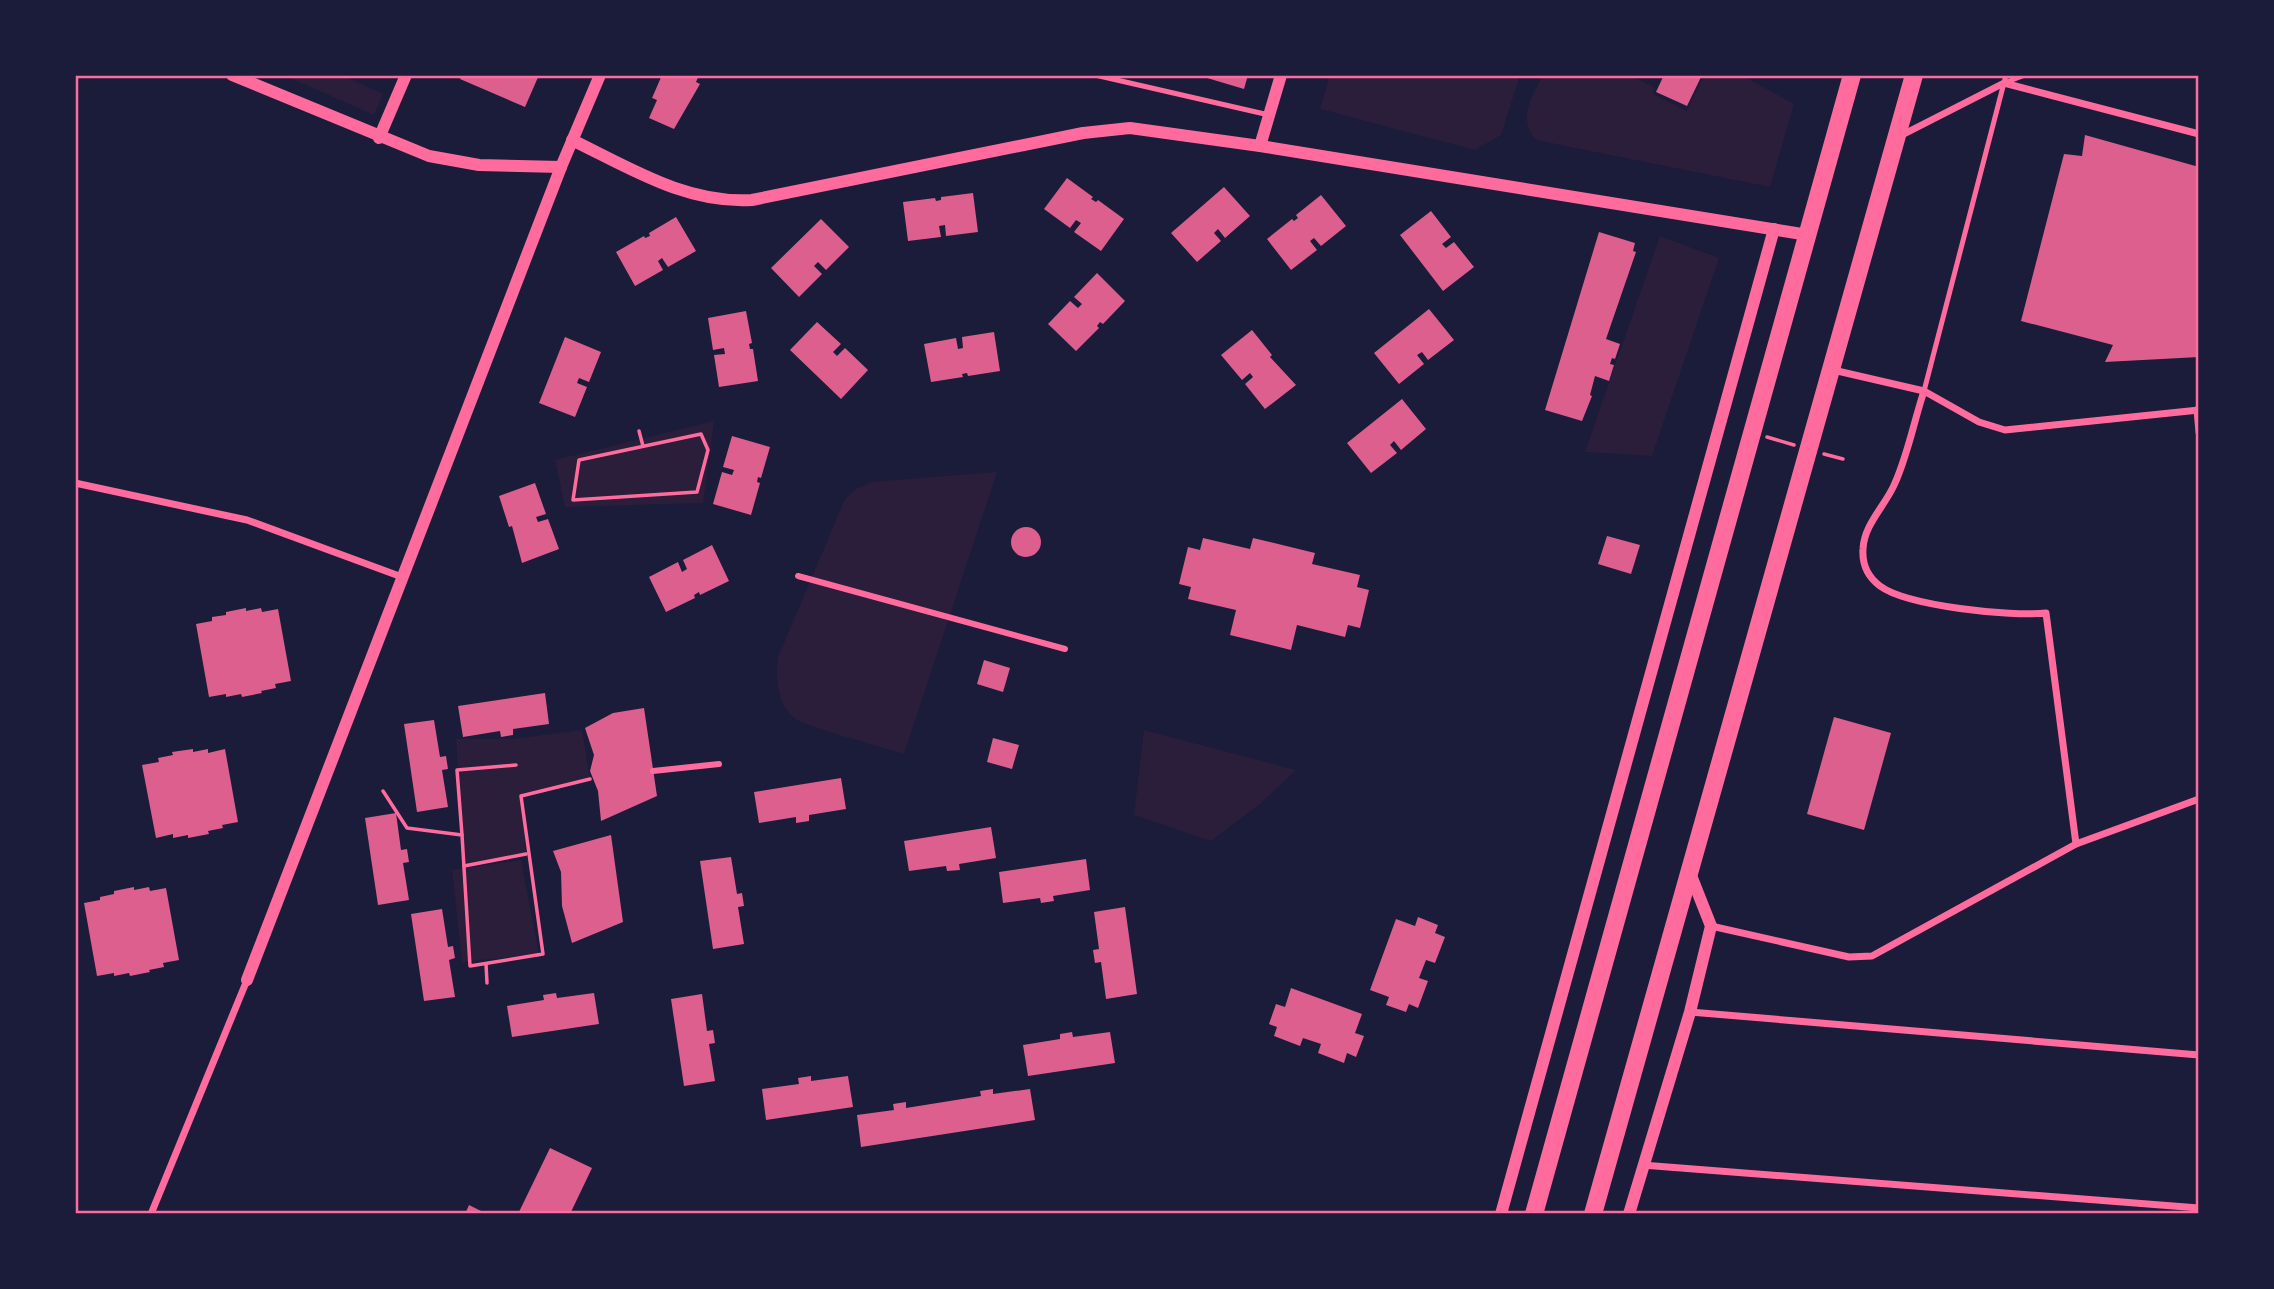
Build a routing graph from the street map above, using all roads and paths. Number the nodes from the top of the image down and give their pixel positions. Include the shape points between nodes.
1 (232, 75) edge
2 (406, 75) edge
3 (600, 75) edge
4 (1095, 75) edge
5 (1281, 75) edge
6 (1852, 75) edge
7 (1914, 75) edge
8 (2025, 75) edge
9 (1110, 78) edge
10 (2005, 79) edge
11 (1269, 115) junction
12 (2199, 134) edge
13 (1897, 137) junction
14 (379, 138) junction
15 (572, 140) junction
16 (1260, 146) junction
17 (561, 167) junction
18 (1774, 229) junction
19 (1808, 235) junction
20 (1833, 369) junction
21 (1924, 391) junction
22 (2198, 410) edge
23 (639, 431) dead end
24 (2199, 432) edge
25 (1754, 433) dead end
26 (643, 446) junction
27 (1805, 448) dead end
28 (1817, 452) dead end
29 (1843, 459) dead end
30 (75, 483) edge
31 (798, 576) dead end
32 (402, 577) junction
33 (1065, 649) dead end
34 (719, 764) dead end
35 (516, 765) dead end
36 (653, 771) dead end
37 (590, 779) dead end
38 (383, 791) dead end
39 (2199, 799) edge
40 (462, 835) junction
41 (2076, 844) junction
42 (526, 854) dead end
43 (464, 866) junction
44 (1689, 870) junction
45 (1711, 926) junction
46 (486, 964) junction
47 (247, 980) joint
48 (487, 983) dead end
49 (1690, 1012) junction
50 (2199, 1055) edge
51 (1642, 1165) junction
52 (2199, 1208) edge
53 (151, 1214) edge
54 (1501, 1214) edge
55 (1534, 1214) edge
56 (1593, 1214) edge
57 (1629, 1214) edge

1 - 14 street
2 - 14 street
3 - 15 street
4 - 9 lane
5 - 11 street
6 - 19 highway
7 - 13 highway
8 - 10 lane
9 - 11 lane
10 - 12 street
10 - 13 street
10 - 21 lane
11 - 16 street
13 - 20 highway
14 - 17 street via 429,156 479,165
15 - 16 street via 674,189 727,202 1104,130 1130,128
15 - 17 street
16 - 18 street
17 - 32 street
18 - 19 street
18 - 54 street
19 - 55 highway
20 - 21 street
20 - 44 highway
21 - 22 street via 1979,422 2005,430
21 - 41 street via 1895,484 1863,548 1866,572 1881,587 1932,604 2018,616 2046,613
22 - 24 street
23 - 26 path
25 - 27 path
26 - 26 path via 701,434 708,450 697,492 573,500 579,460
28 - 29 path
30 - 32 street via 247,520
31 - 33 street
32 - 47 street
34 - 36 street
35 - 40 path via 457,770
37 - 46 path via 521,796 543,954
38 - 40 path via 407,828
39 - 41 street
40 - 43 path
41 - 45 street via 1872,956 1849,957
42 - 43 path
43 - 46 path via 470,966
44 - 45 street
44 - 56 highway
45 - 49 street
46 - 48 path
47 - 53 street
49 - 50 street
49 - 51 street
51 - 52 street
51 - 57 street

